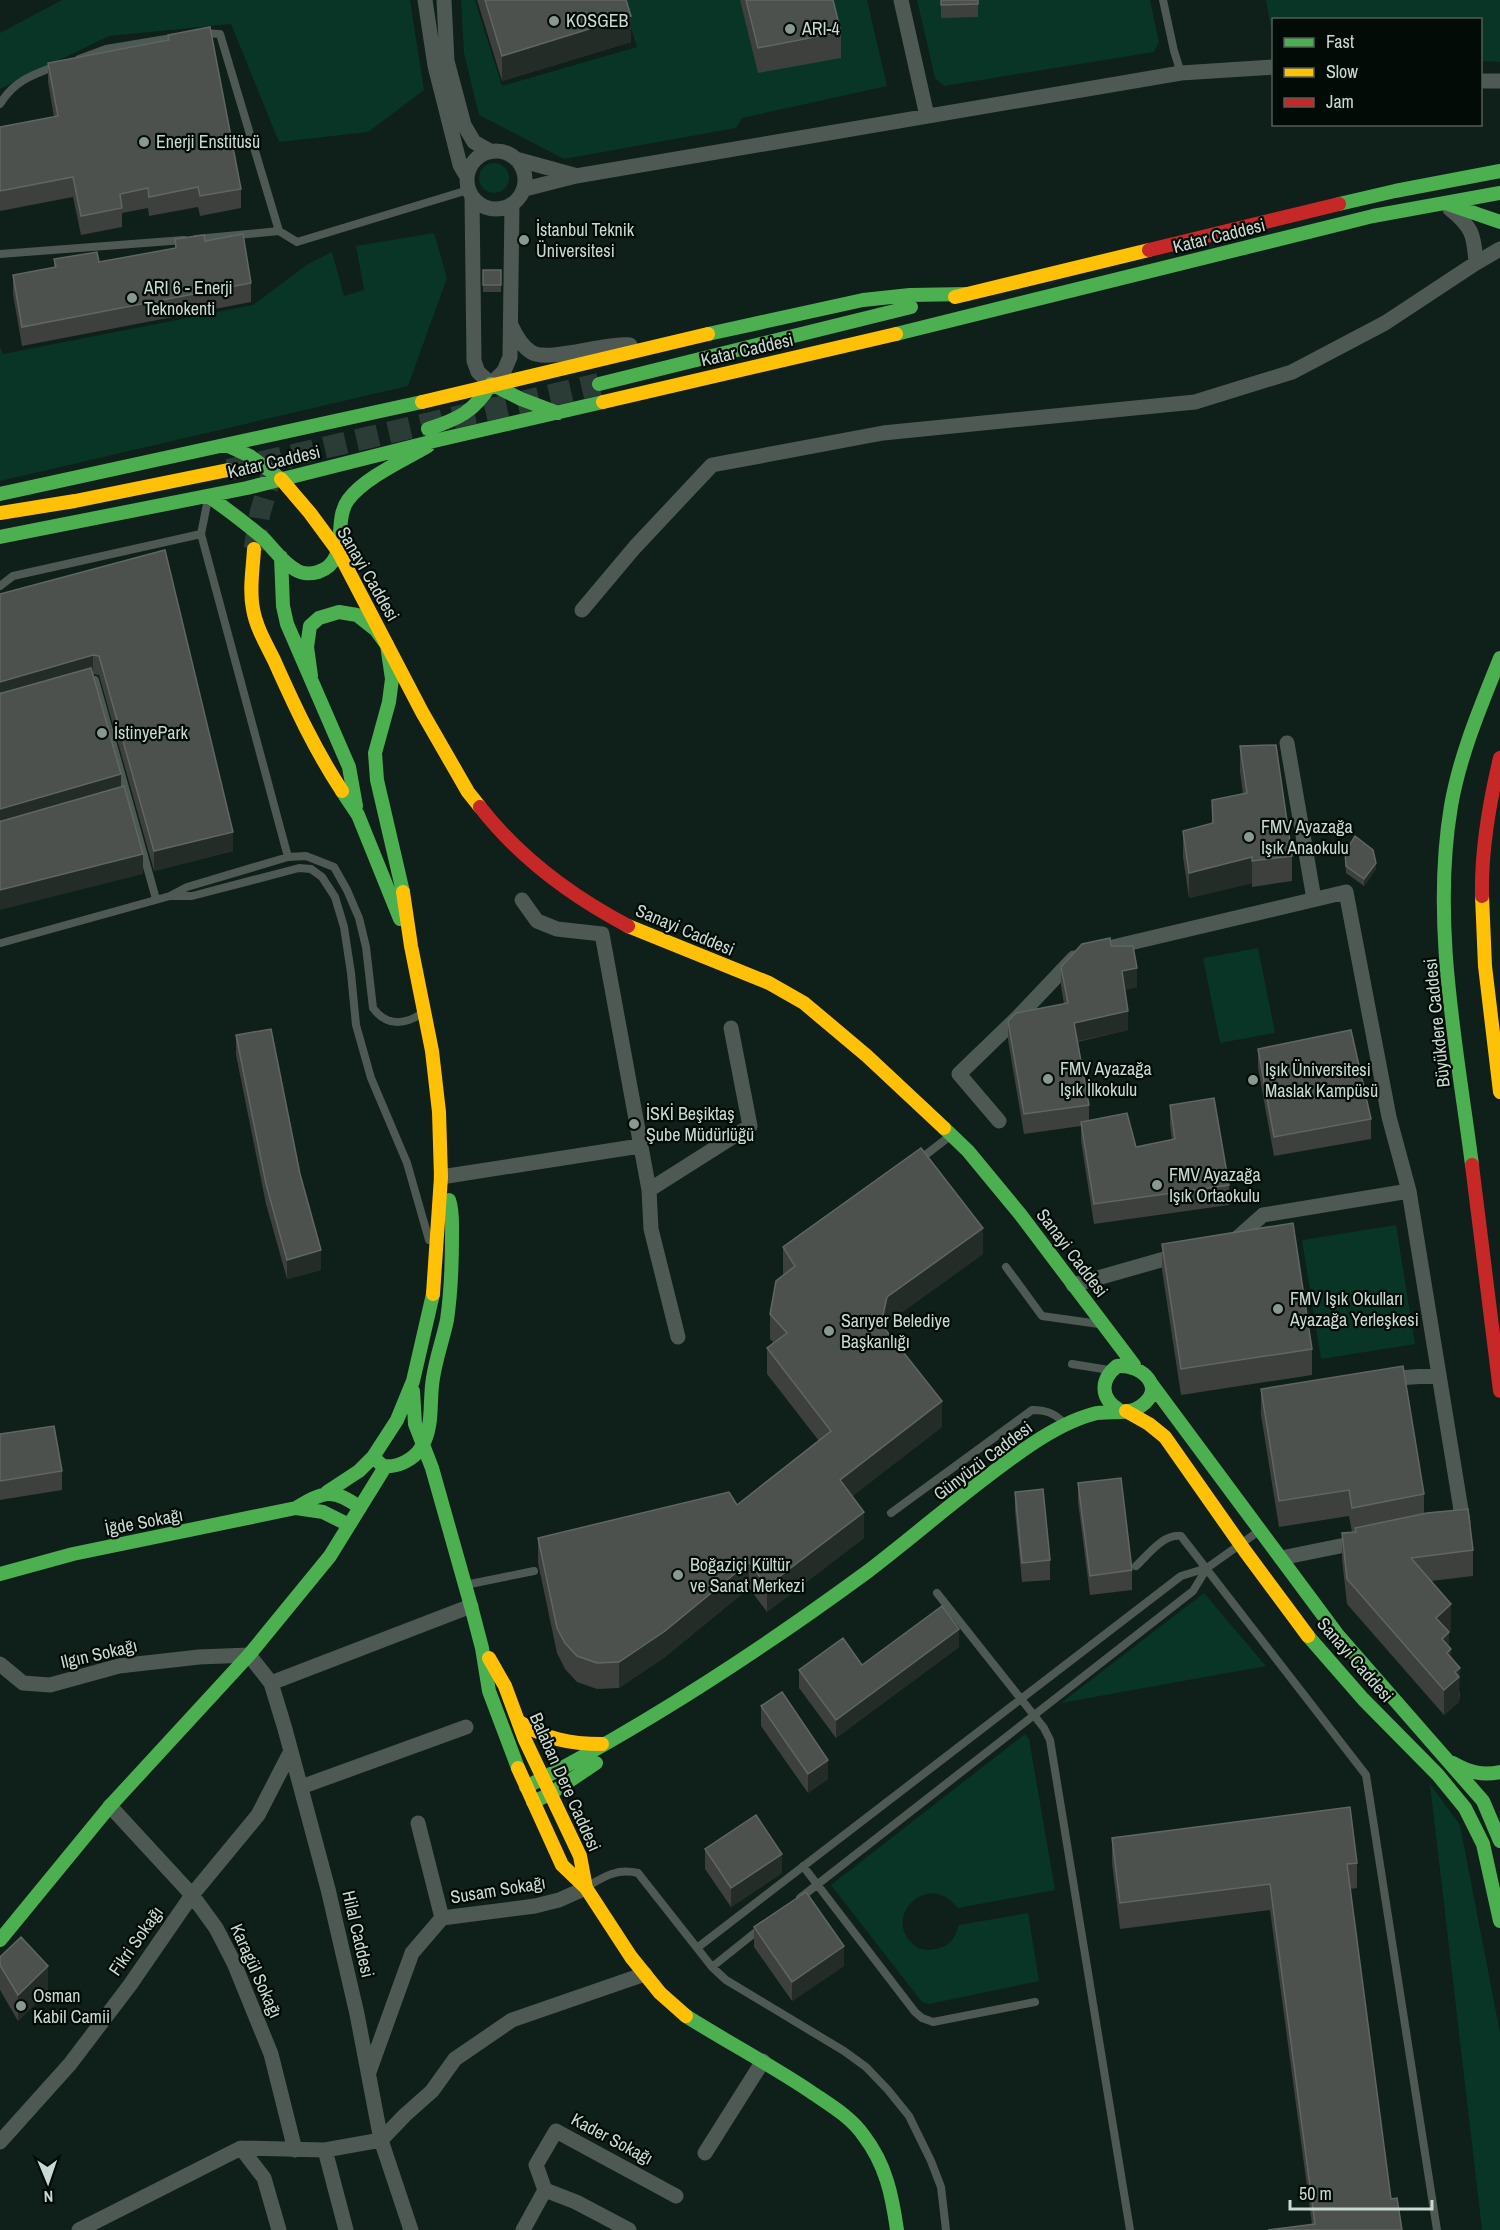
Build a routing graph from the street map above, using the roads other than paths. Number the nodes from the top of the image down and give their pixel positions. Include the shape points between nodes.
1 (425, 0) edge
2 (444, 0) edge
3 (901, 0) edge
4 (1162, 0) edge
5 (194, 35) edge
6 (183, 36) edge
7 (73, 61) edge
8 (62, 64) edge
9 (1272, 68) edge
10 (1181, 73) junction
11 (1482, 81) edge
12 (1500, 81) edge
13 (0, 104) edge
14 (927, 116) junction
15 (490, 151) junction
16 (516, 159) junction
17 (1500, 171) edge
18 (576, 176) junction
19 (469, 187) junction
20 (525, 189) junction
21 (1500, 192) edge
22 (1443, 203) junction
23 (512, 204) junction
24 (1500, 222) edge
25 (279, 231) junction
26 (1500, 249) edge
27 (0, 254) edge
28 (1476, 262) junction
29 (968, 294) junction
30 (511, 325) junction
31 (651, 347) junction
32 (491, 384) junction
33 (598, 384) tunnel mouth
34 (558, 413) junction
35 (438, 440) junction
36 (226, 445) junction
37 (347, 463) junction
38 (228, 470) tunnel mouth
39 (280, 479) junction
40 (0, 494) edge
41 (208, 496) junction
42 (0, 513) edge
43 (201, 534) junction
44 (0, 537) edge
45 (254, 549) tunnel mouth
46 (338, 551) junction
47 (281, 557) junction
48 (0, 586) edge
49 (582, 610) dead end
50 (387, 645) junction
51 (1500, 658) edge
52 (311, 676) junction
53 (74, 686) edge
54 (1287, 743) dead end
55 (1500, 758) edge
56 (1496, 787) edge
57 (128, 798) junction
58 (117, 801) edge
59 (358, 815) junction
60 (288, 857) junction
61 (170, 896) junction
62 (156, 899) junction
63 (1314, 899) junction
64 (522, 900) dead end
65 (0, 943) edge
66 (411, 946) junction
67 (425, 1011) junction
68 (731, 1028) dead end
69 (1498, 1062) edge
70 (1500, 1092) edge
71 (999, 1121) dead end
72 (951, 1136) junction
73 (640, 1146) junction
74 (915, 1163) edge
75 (441, 1177) junction
76 (649, 1190) junction
77 (1409, 1191) junction
78 (1214, 1245) edge
79 (1193, 1251) edge
80 (435, 1261) junction
81 (1006, 1267) dead end
82 (1073, 1285) junction
83 (1103, 1324) junction
84 (678, 1337) dead end
85 (1072, 1364) dead end
86 (1134, 1365) junction
87 (1111, 1370) junction
88 (1439, 1375) junction
89 (1373, 1380) edge
90 (413, 1381) junction
91 (1150, 1382) junction
92 (1103, 1384) junction
93 (1500, 1391) edge
94 (1123, 1411) junction
95 (1066, 1425) junction
96 (387, 1438) junction
97 (424, 1444) junction
98 (373, 1456) junction
99 (385, 1467) junction
100 (327, 1492) junction
101 (296, 1508) junction
102 (360, 1508) junction
103 (891, 1513) dead end
104 (349, 1526) junction
105 (1440, 1526) edge
106 (1260, 1530) junction
107 (1372, 1540) edge
108 (1240, 1544) junction
109 (1281, 1558) junction
110 (1136, 1566) dead end
111 (1207, 1568) junction
112 (534, 1571) dead end
113 (0, 1574) edge
114 (465, 1586) junction
115 (937, 1593) dead end
116 (471, 1606) junction
117 (482, 1648) junction
118 (249, 1655) junction
119 (0, 1664) edge
120 (271, 1683) junction
121 (1021, 1699) junction
122 (1034, 1715) junction
123 (518, 1720) junction
124 (466, 1727) dead end
125 (606, 1744) junction
126 (291, 1751) junction
127 (1447, 1759) junction
128 (1500, 1772) edge
129 (543, 1779) junction
130 (301, 1787) junction
131 (526, 1787) junction
132 (550, 1794) junction
133 (533, 1802) junction
134 (110, 1806) junction
135 (418, 1823) dead end
136 (1500, 1841) edge
137 (803, 1866) junction
138 (818, 1884) junction
139 (586, 1888) junction
140 (192, 1895) junction
141 (791, 1905) edge
142 (442, 1918) junction
143 (774, 1918) edge
144 (1500, 1921) edge
145 (0, 1940) edge
146 (697, 1948) junction
147 (711, 1967) junction
148 (645, 1974) junction
149 (1035, 2002) dead end
150 (762, 2061) junction
151 (368, 2073) junction
152 (381, 2140) junction
153 (0, 2142) edge
154 (241, 2148) junction
155 (296, 2150) junction
156 (325, 2150) junction
157 (705, 2153) dead end
158 (545, 2190) junction
159 (676, 2196) dead end
160 (94, 2226) edge
161 (79, 2230) edge
162 (279, 2230) edge
163 (346, 2230) edge
164 (411, 2230) edge
165 (523, 2230) edge
166 (629, 2230) edge
167 (897, 2230) edge
168 (946, 2230) edge
169 (1130, 2230) edge
170 (1437, 2230) edge

1 - 19 street via 435,66
2 - 15 street via 447,61 464,125 474,142
3 - 14 street
4 - 10 lane
5 - 25 lane via 220,34
6 - 7 lane via 106,49
8 - 13 lane via 29,76 8,91
9 - 10 street
10 - 14 street
11 - 12 street
14 - 18 street
15 - 16 street via 509,153
15 - 19 street via 474,160
16 - 18 street
16 - 20 street via 525,177
17 - 29 main road, Katar Caddesi via 1384,194
18 - 20 street
19 - 23 street via 483,206
19 - 25 lane via 297,242
19 - 32 street via 474,361 478,372
20 - 23 street
21 - 22 main road, Katar Caddesi
22 - 24 main road
22 - 28 street via 1466,223 1474,241
22 - 34 main road, Katar Caddesi via 1373,216
23 - 30 street
25 - 27 lane
26 - 28 street
28 - 49 street via 1385,323 1292,372 1195,402 883,433 712,465
29 - 31 main road via 862,300
29 - 33 main road
30 - 31 street via 530,351 538,355 624,344
30 - 32 street via 510,357 504,371
31 - 32 main road
32 - 34 main road
32 - 36 main road
32 - 37 main road via 468,414
34 - 35 main road, Katar Caddesi
35 - 37 main road, Katar Caddesi
35 - 46 main road via 349,499 342,512
36 - 39 main road, Sanayi Caddesi via 250,456
36 - 40 main road
37 - 39 main road, Katar Caddesi
38 - 42 main road, Katar Caddesi
39 - 41 main road, Katar Caddesi
39 - 46 main road, Sanayi Caddesi
41 - 43 lane
41 - 44 main road, Katar Caddesi
41 - 47 main road via 266,540
43 - 48 lane via 14,576
43 - 60 lane
45 - 59 main road via 251,593 258,626 322,759
46 - 47 main road via 327,568 316,573 297,572
46 - 50 main road, Sanayi Caddesi
47 - 52 main road via 283,606 298,652
50 - 52 main road via 357,615 339,612 319,618 310,626 307,647
50 - 66 main road via 392,678 375,753 377,780 395,848
50 - 72 main road, Sanayi Caddesi via 468,792 498,830 533,863 626,926 768,983 804,1002
51 - 93 main road, Büyükdere Caddesi via 1456,782 1446,862 1446,944 1451,997
52 - 59 main road via 349,767
53 - 57 lane via 95,680
54 - 63 street
55 - 56 main road
56 - 69 main road via 1484,839 1480,893 1487,990
57 - 58 lane
57 - 62 lane
59 - 66 main road
60 - 61 lane via 187,887
60 - 67 lane via 306,856 334,867 359,918 378,1016 391,1023 404,1022
61 - 62 lane
61 - 80 lane via 192,896 299,868 311,869 322,877 335,897 344,927 356,1025 371,1078 407,1163
62 - 65 lane
63 - 71 street via 1077,955 959,1074
63 - 77 street via 1346,892 1389,1117
64 - 73 street via 537,921 602,934
66 - 67 main road
67 - 75 main road via 439,1112
68 - 76 street via 750,1126
69 - 70 main road
72 - 74 lane
72 - 82 main road, Sanayi Caddesi via 1020,1214
73 - 75 street
73 - 76 street
75 - 80 main road
75 - 97 main road via 451,1205 452,1261 448,1311
76 - 84 street via 651,1229
77 - 78 street via 1263,1215 1236,1239
77 - 88 street
79 - 82 street
80 - 90 main road via 432,1302
81 - 83 lane via 1042,1317
82 - 83 main road, Sanayi Caddesi
83 - 86 main road, Sanayi Caddesi
85 - 87 lane
86 - 87 main road
86 - 91 main road via 1147,1374
87 - 92 main road
88 - 89 street
88 - 105 street via 1463,1522
90 - 96 main road
90 - 97 main road, Balaban Dere Caddesi via 415,1424
91 - 94 main road via 1146,1402
91 - 106 main road, Sanayi Caddesi
92 - 94 main road via 1107,1400
92 - 95 main road
94 - 95 main road via 1090,1415
94 - 108 main road, Sanayi Caddesi via 1165,1437
95 - 103 lane via 1056,1415 1032,1410
95 - 125 main road, Günyüzü Caddesi via 1034,1443 748,1658
95 - 132 main road, Günyüzü Caddesi via 1045,1450 759,1663
96 - 97 main road via 407,1433
96 - 98 main road
97 - 99 main road via 408,1460
97 - 114 main road, Balaban Dere Caddesi
98 - 99 main road
98 - 100 main road via 359,1471
99 - 102 main road
100 - 101 main road
100 - 102 main road via 347,1497
101 - 104 main road via 323,1512
101 - 113 main road, İğde Sokağı via 125,1543
102 - 104 main road
104 - 118 main road via 330,1556
106 - 108 lane
106 - 109 main road, Sanayi Caddesi
107 - 109 street
108 - 111 lane
108 - 144 main road, Sanayi Caddesi via 1358,1695 1457,1795 1480,1837
109 - 127 main road, Sanayi Caddesi via 1337,1634
110 - 111 lane via 1173,1535 1181,1536
111 - 121 lane via 1181,1576
111 - 122 lane via 1193,1591
111 - 170 lane via 1366,1775
112 - 114 lane
114 - 116 main road, Balaban Dere Caddesi
115 - 121 lane
116 - 117 main road, Balaban Dere Caddesi
116 - 120 street
117 - 123 main road, Balaban Dere Caddesi via 505,1686
117 - 131 main road, Balaban Dere Caddesi via 489,1691
118 - 119 street, Ilgın Sokağı via 119,1666 50,1685 24,1683
118 - 120 street, Hilal Caddesi
118 - 134 main road
120 - 126 street, Hilal Caddesi
121 - 122 lane
121 - 137 lane
122 - 138 lane
122 - 169 lane via 1050,1740
123 - 125 main road via 560,1743
123 - 129 main road, Balaban Dere Caddesi
124 - 130 street
125 - 129 main road, Günyüzü Caddesi
126 - 130 street, Hilal Caddesi
126 - 140 street, Fikri Sokağı via 258,1815
127 - 128 main road via 1470,1773
127 - 136 main road, Sanayi Caddesi via 1483,1801
129 - 131 main road, Günyüzü Caddesi
129 - 132 main road, Balaban Dere Caddesi
130 - 151 street, Hilal Caddesi
131 - 133 main road, Balaban Dere Caddesi
132 - 133 main road, Günyüzü Caddesi
132 - 139 main road, Balaban Dere Caddesi via 580,1856
133 - 139 main road, Balaban Dere Caddesi via 562,1865
134 - 140 street, Karagül Sokağı
134 - 145 main road
135 - 142 street
137 - 138 lane
137 - 146 lane
138 - 141 lane
138 - 149 lane via 922,2018 933,2022
139 - 142 street, Susam Sokağı via 536,1906
139 - 146 lane via 607,1874 625,1870 638,1873
139 - 148 main road
140 - 153 street, Fikri Sokağı via 70,2064
140 - 155 street, Karagül Sokağı via 216,1928 271,2054
142 - 151 street, Susam Sokağı via 412,1953
143 - 147 lane
146 - 147 lane
147 - 168 lane via 844,2051 888,2090 909,2116 931,2160 941,2187
148 - 150 main road via 686,2016
148 - 152 street via 512,2020 454,2059 432,2091
150 - 157 street
150 - 167 main road via 841,2112 864,2135 892,2192
151 - 152 street, Hilal Caddesi
152 - 156 street
152 - 164 street, Hilal Caddesi
154 - 155 street
154 - 160 street
154 - 162 street via 264,2178
155 - 156 street
156 - 163 street
158 - 159 street, Kader Sokağı via 536,2165 556,2131
158 - 165 street
158 - 166 street
160 - 161 street

